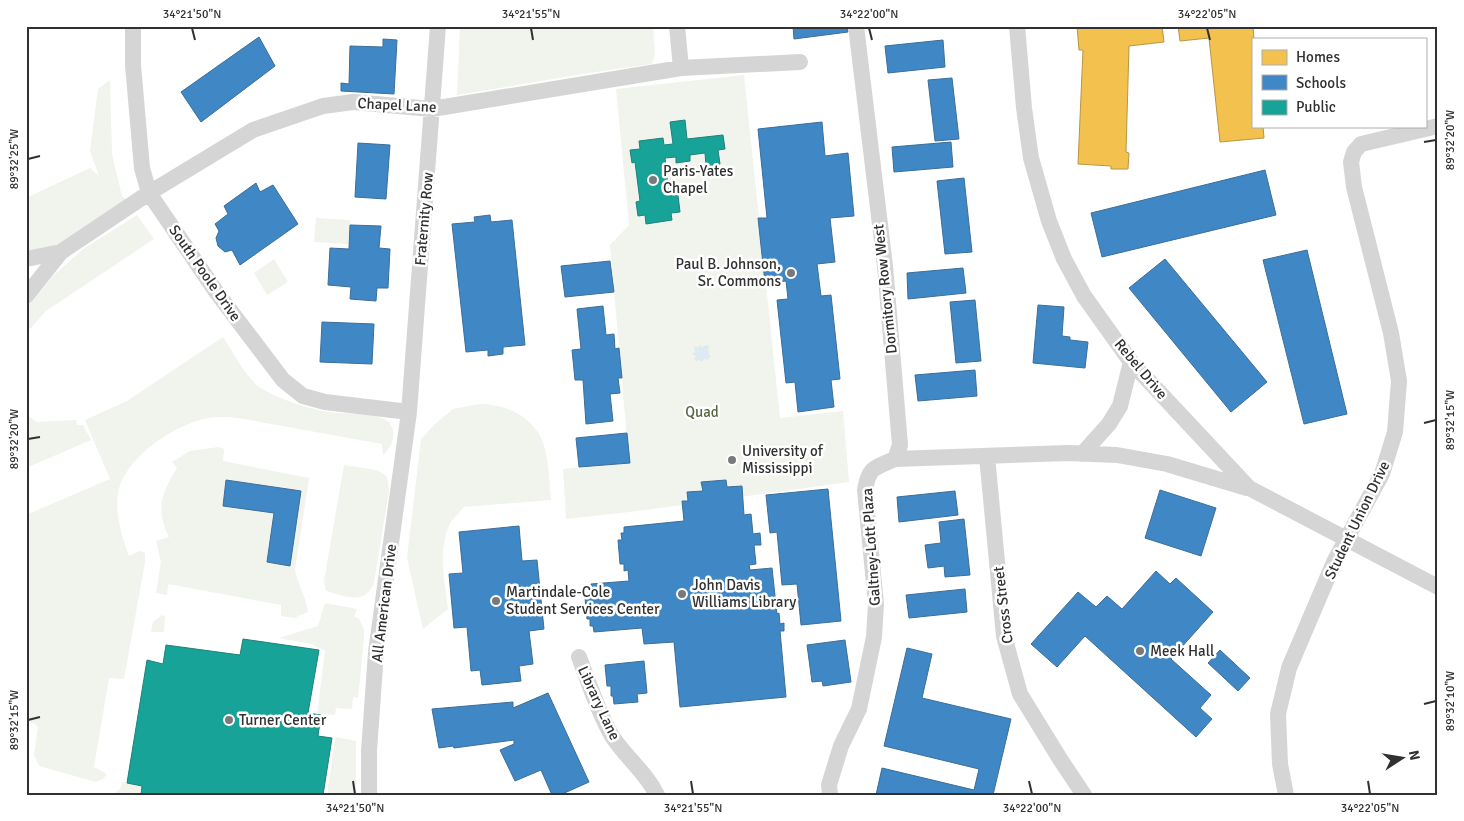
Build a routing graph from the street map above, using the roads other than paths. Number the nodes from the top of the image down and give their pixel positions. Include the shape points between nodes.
1 (133, 26) edge
2 (438, 26) edge
3 (677, 26) edge
4 (856, 26) edge
5 (1017, 26) edge
6 (800, 62) dead end
7 (681, 68) junction
8 (432, 109) junction
9 (1438, 126) edge
10 (149, 193) junction
11 (61, 252) junction
12 (26, 260) edge
13 (26, 296) edge
14 (1131, 362) junction
15 (409, 412) junction
16 (1082, 454) junction
17 (987, 456) junction
18 (895, 459) junction
19 (1249, 488) junction
20 (1346, 540) junction
21 (1438, 587) edge
22 (579, 657) dead end
23 (369, 795) edge
24 (657, 795) edge
25 (830, 795) edge
26 (1084, 795) edge
27 (1286, 795) edge

1 - 10 street, South Poole Drive via 142,168
2 - 8 street, Fraternity Row
3 - 7 street
4 - 18 street, Dormitory Row West via 884,266 900,445
5 - 14 street, Rebel Drive via 1031,158 1045,208 1064,259 1084,296
6 - 7 street, Chapel Lane
7 - 8 street, Chapel Lane
8 - 10 street, Chapel Lane via 353,102 323,106 253,130
8 - 15 street, Fraternity Row
9 - 20 street, Student Union Drive via 1361,144 1351,162 1399,381 1395,432 1382,474
10 - 11 street, Chapel Lane
10 - 15 street, South Poole Drive via 217,293 283,380 303,396 325,402
11 - 12 street, Chapel Lane
11 - 13 street, Chapel Lane
14 - 16 street via 1120,406 1110,424
14 - 19 street, Rebel Drive
15 - 23 street, All American Drive via 376,652 368,751
16 - 17 street
16 - 19 street via 1118,454 1167,464
17 - 18 street
17 - 26 street, Cross Street via 1004,636 1020,694
18 - 25 street, Galtney-Lott Plaza via 876,466 867,475 864,490 876,604 874,637 859,709 841,746 829,785
19 - 20 street, Rebel Drive
20 - 21 street, Rebel Drive
20 - 27 street, Student Union Drive via 1290,668 1278,714 1280,764
22 - 24 street, Library Lane via 612,736 646,775

